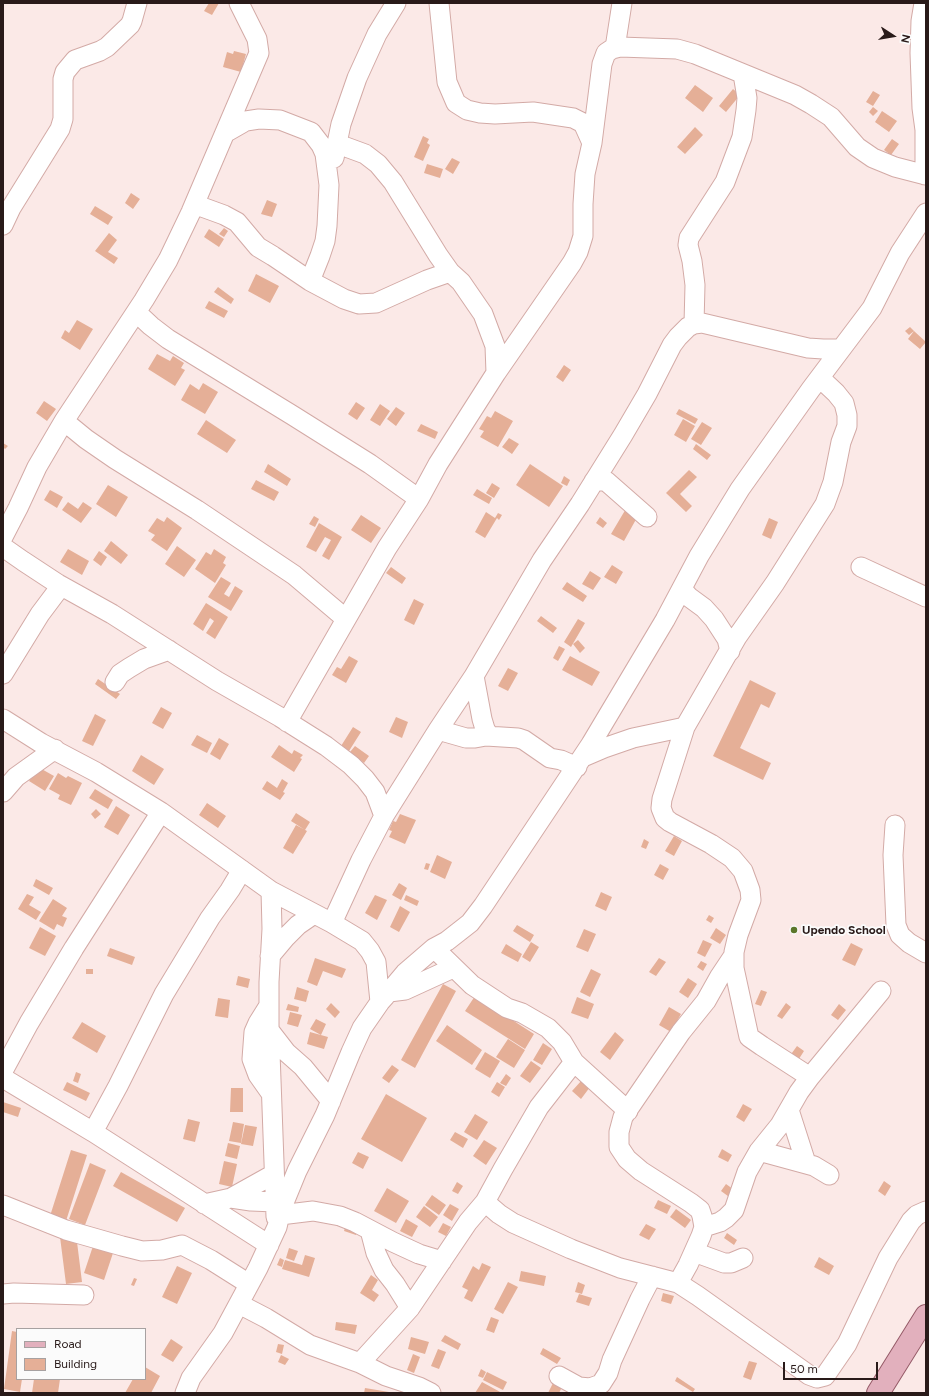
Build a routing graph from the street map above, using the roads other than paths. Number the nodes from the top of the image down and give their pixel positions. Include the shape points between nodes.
1 (137, 3) edge
2 (239, 3) edge
3 (396, 3) edge
4 (439, 3) edge
5 (622, 3) edge
6 (924, 3) edge
7 (615, 48) junction
8 (743, 74) junction
9 (924, 108) edge
10 (225, 133) junction
11 (592, 143) junction
12 (336, 146) junction
13 (926, 175) edge
14 (329, 185) junction
15 (195, 203) junction
16 (7, 206) edge
17 (926, 213) edge
18 (3, 225) edge
19 (450, 272) junction
20 (310, 281) junction
21 (136, 312) junction
22 (694, 324) junction
23 (840, 349) junction
24 (496, 373) junction
25 (820, 378) junction
26 (64, 421) junction
27 (594, 481) junction
28 (419, 499) junction
29 (647, 517) dead end
30 (3, 537) edge
31 (3, 547) edge
32 (861, 567) dead end
33 (61, 586) junction
34 (682, 589) junction
35 (926, 597) edge
36 (346, 619) junction
37 (169, 650) junction
38 (730, 651) junction
39 (3, 674) edge
40 (474, 676) junction
41 (115, 682) dead end
42 (3, 719) edge
43 (287, 722) junction
44 (685, 727) junction
45 (438, 730) junction
46 (489, 736) junction
47 (55, 749) junction
48 (580, 762) junction
49 (3, 792) edge
50 (160, 812) junction
51 (384, 816) junction
52 (895, 825) dead end
53 (242, 870) junction
54 (271, 891) junction
55 (314, 914) junction
56 (332, 923) junction
57 (434, 948) junction
58 (926, 953) edge
59 (734, 955) junction
60 (270, 956) junction
61 (453, 968) junction
62 (881, 991) dead end
63 (384, 997) junction
64 (268, 1007) junction
65 (269, 1030) junction
66 (574, 1062) junction
67 (3, 1071) edge
68 (810, 1077) junction
69 (3, 1078) edge
70 (270, 1092) junction
71 (331, 1101) junction
72 (789, 1110) junction
73 (628, 1111) junction
74 (93, 1132) junction
75 (759, 1151) junction
76 (806, 1163) junction
77 (274, 1174) junction
78 (829, 1175) dead end
79 (231, 1198) junction
80 (486, 1202) junction
81 (204, 1204) junction
82 (3, 1205) edge
83 (926, 1211) edge
84 (277, 1215) junction
85 (704, 1227) junction
86 (370, 1230) junction
87 (269, 1245) junction
88 (694, 1252) junction
89 (743, 1258) dead end
90 (442, 1261) junction
91 (652, 1276) junction
92 (678, 1283) junction
93 (249, 1284) junction
94 (3, 1294) edge
95 (84, 1296) dead end
96 (239, 1304) junction
97 (410, 1308) junction
98 (926, 1316) edge
99 (360, 1363) junction
100 (559, 1376) dead end
101 (187, 1392) edge
102 (431, 1393) edge
103 (878, 1393) edge

1 - 16 street via 130,25 107,47 75,60 65,72 63,119 60,129
2 - 10 street via 257,39 259,54
3 - 12 street via 377,34 356,78
4 - 11 street via 447,82 456,103 467,110 480,113 533,112 573,118 583,123
5 - 7 street
6 - 9 street via 920,54
7 - 8 street via 677,49
7 - 11 street via 606,52 602,64
8 - 13 street via 811,104 831,117 857,147 873,158
8 - 22 street via 747,98 742,137 725,182 689,238 695,285
9 - 13 street
10 - 14 street via 246,121 259,119 280,120 311,132 318,139 325,154
10 - 15 street
11 - 24 street via 585,174 582,243 572,263
12 - 14 street
12 - 19 street via 357,150 378,164 393,182
14 - 20 street via 328,226
15 - 20 street via 237,222 258,247
15 - 21 street via 168,260
16 - 18 street
17 - 23 street via 900,253 872,308
19 - 20 street via 369,304 344,299
19 - 24 street via 461,282 484,314 495,346
21 - 26 street
21 - 28 street via 168,339 370,464
22 - 23 street via 708,324 808,348
22 - 27 street via 672,345 623,435
23 - 25 street
24 - 28 street via 438,464
25 - 34 street via 758,461 699,556
25 - 38 street via 844,403 847,415 847,426 833,482 825,504
26 - 30 street via 37,467
26 - 36 street via 114,459 197,510 294,575
27 - 29 street via 606,481
27 - 40 street via 542,560
28 - 36 street
31 - 33 street
32 - 35 street
33 - 37 street
33 - 39 street via 40,614
34 - 38 street via 714,619 728,639
34 - 48 street
36 - 43 street
37 - 41 street via 144,659 120,674
37 - 43 street
38 - 44 street
40 - 45 street
40 - 46 street via 482,719
42 - 47 street
43 - 51 street via 351,765 375,792
44 - 48 street via 616,743
44 - 59 street via 661,808 665,818 670,822 732,858 743,871 751,900 738,934
45 - 46 street via 466,738
45 - 51 street
46 - 48 street via 518,738 550,758
47 - 49 street via 16,777
47 - 50 street
48 - 57 street via 470,923
50 - 53 street
50 - 67 street via 74,948
51 - 56 street
52 - 58 street via 893,855 896,925 900,935 909,944
53 - 54 street
53 - 74 street via 164,994
54 - 55 street
54 - 60 street
55 - 56 street
55 - 60 street via 298,925
56 - 63 street via 362,941 370,951 376,962
57 - 61 street
57 - 63 street via 404,973
59 - 68 street via 737,988 750,1037
59 - 73 street via 706,1002 681,1032
60 - 64 street
61 - 63 street
61 - 66 street via 491,998 548,1028 562,1042
62 - 68 street
63 - 71 street via 362,1028
64 - 65 street
64 - 70 street via 254,1032 252,1059
65 - 70 street
65 - 71 street
66 - 73 street
66 - 80 street via 539,1107 502,1169
68 - 72 street
69 - 74 street
70 - 77 street
71 - 84 street
72 - 75 street
72 - 76 street
73 - 85 street via 623,1117 618,1147 641,1172 700,1210
74 - 81 street
75 - 76 street
75 - 85 street via 747,1172 734,1210 720,1222
76 - 78 street
77 - 79 street
77 - 84 street
79 - 81 street
79 - 84 street via 251,1201
80 - 90 street via 468,1222
80 - 91 street via 513,1223 584,1255
81 - 87 street
82 - 93 street via 66,1230 142,1251 182,1245
83 - 92 street via 911,1221 888,1258 847,1344 822,1378 809,1375
84 - 86 street via 313,1211 340,1216
84 - 87 street
85 - 88 street
86 - 90 street via 419,1254
86 - 97 street via 384,1270
87 - 93 street
88 - 89 street via 724,1263
88 - 92 street
90 - 97 street
91 - 92 street
91 - 100 street via 601,1384 590,1388 579,1387
93 - 96 street
94 - 95 street
96 - 99 street via 310,1345
96 - 101 street via 223,1333 191,1378
97 - 99 street
98 - 103 main road
99 - 102 street

